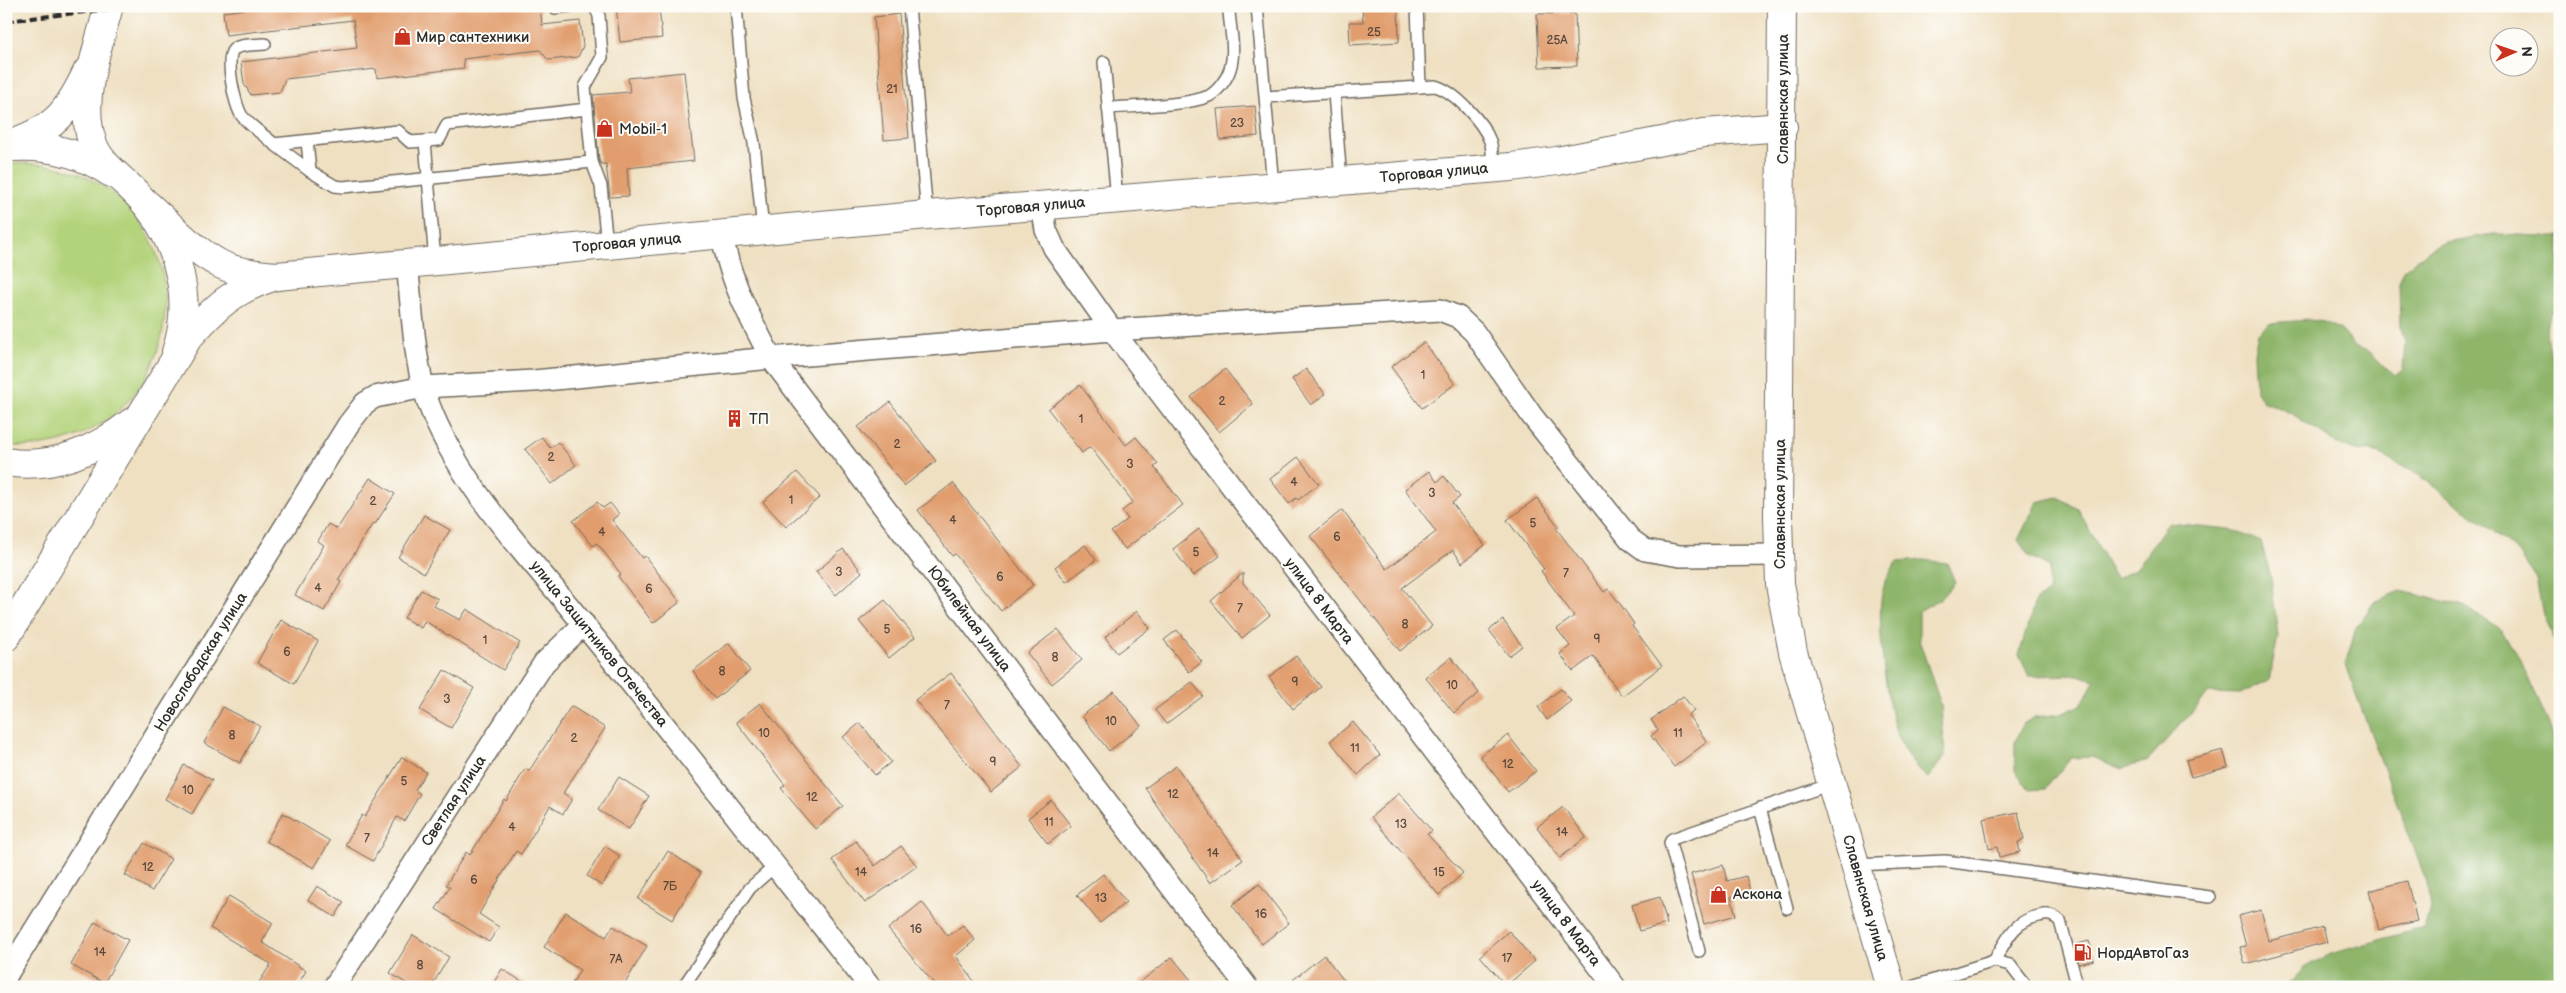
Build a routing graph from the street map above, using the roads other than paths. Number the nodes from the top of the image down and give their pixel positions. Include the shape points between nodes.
1 (109, 6) edge
2 (571, 6) edge
3 (591, 6) edge
4 (736, 6) edge
5 (909, 6) edge
6 (1257, 6) edge
7 (1417, 6) edge
8 (1782, 6) edge
9 (555, 8) dead end
10 (1229, 11) dead end
11 (265, 44) dead end
12 (96, 55) junction
13 (1104, 62) dead end
14 (1420, 87) junction
15 (1334, 92) junction
16 (1266, 97) junction
17 (1108, 108) junction
18 (587, 109) junction
19 (1783, 127) junction
20 (307, 141) junction
21 (425, 141) junction
22 (274, 144) junction
23 (6, 147) edge
24 (592, 162) junction
25 (1493, 168) junction
26 (310, 171) junction
27 (429, 178) junction
28 (120, 179) junction
29 (1341, 181) junction
30 (1273, 186) junction
31 (1117, 200) junction
32 (148, 205) junction
33 (1042, 206) junction
34 (927, 216) junction
35 (764, 230) junction
36 (722, 234) junction
37 (607, 245) junction
38 (435, 262) junction
39 (407, 264) junction
40 (276, 276) junction
41 (1112, 330) junction
42 (771, 358) junction
43 (170, 367) junction
44 (424, 387) junction
45 (149, 403) junction
46 (6, 462) edge
47 (1778, 555) junction
48 (584, 624) junction
49 (6, 637) edge
50 (1831, 784) junction
51 (1760, 808) junction
52 (1855, 865) junction
53 (775, 866) junction
54 (2210, 897) dead end
55 (1787, 908) dead end
56 (1699, 951) dead end
57 (1994, 961) junction
58 (6, 976) edge
59 (334, 987) edge
60 (683, 987) edge
61 (870, 987) edge
62 (1248, 987) edge
63 (1614, 987) edge
64 (1891, 987) edge
65 (1912, 987) edge
66 (2027, 987) edge
67 (2074, 987) edge

1 - 12 street
2 - 9 lane
3 - 18 lane via 598,16 602,57 585,87
4 - 35 lane via 744,98 754,143
5 - 34 lane
6 - 16 lane
7 - 14 lane
8 - 19 street, Славянская улица
10 - 17 lane via 1230,70 1210,95 1196,100
11 - 22 lane via 236,48 230,61 235,100 243,116
12 - 23 street via 75,97 58,118 43,131
12 - 28 street via 89,99 90,131 96,151
13 - 17 lane
14 - 15 lane
14 - 25 lane via 1445,88 1465,108 1489,138
15 - 16 lane
15 - 29 lane
16 - 30 lane
17 - 31 lane
18 - 21 lane via 447,125 439,140
18 - 24 lane
19 - 25 street, Торговая улица via 1704,133 1557,161
19 - 47 street, Славянская улица
20 - 21 lane via 398,131 410,142
20 - 22 lane
20 - 26 lane
21 - 27 lane
22 - 26 lane
23 - 28 street via 59,150 88,160
24 - 27 lane
24 - 37 lane via 601,186
25 - 29 street, Торговая улица
26 - 27 lane via 335,186
27 - 38 lane
28 - 32 street
29 - 30 street, Торговая улица
30 - 31 street, Торговая улица
31 - 33 street, Торговая улица
32 - 40 street via 207,256 221,264 250,273
32 - 43 street via 170,242 182,283 182,326
33 - 34 street, Торговая улица
33 - 41 street, улица 8 Марта via 1046,230 1054,248
34 - 35 street, Торговая улица
35 - 36 street, Торговая улица
36 - 37 street, Торговая улица
36 - 42 street, Юбилейная улица via 733,280
37 - 38 street, Торговая улица
38 - 39 street, Торговая улица
39 - 40 street, Торговая улица
39 - 44 street, улица Защитников Отечества
40 - 43 street via 251,284 222,302 188,338
41 - 42 street, Новослободская улица
41 - 47 street, Новослободская улица via 1440,310 1458,317 1474,332 1532,416 1630,539 1645,550 1680,556
41 - 63 street, улица 8 Марта
42 - 44 street, Новослободская улица via 534,381
42 - 62 street, Юбилейная улица
43 - 45 street
44 - 48 street, улица Защитников Отечества via 443,437 477,494
44 - 58 street, Новослободская улица via 375,397 365,403 348,425
45 - 46 street via 116,434 77,455 32,464
45 - 49 street
47 - 50 street, Славянская улица via 1793,652
48 - 53 street, улица Защитников Отечества
48 - 59 street, Светлая улица via 544,663
50 - 51 lane
50 - 52 street, Славянская улица
51 - 55 lane
51 - 56 lane via 1678,836 1670,843
52 - 54 lane via 1945,861
52 - 64 street, Славянская улица
53 - 60 lane via 750,888
53 - 61 street, улица Защитников Отечества
57 - 65 lane
57 - 66 lane via 2010,965
57 - 67 lane via 2022,920 2046,914 2055,916 2060,921 2076,981

